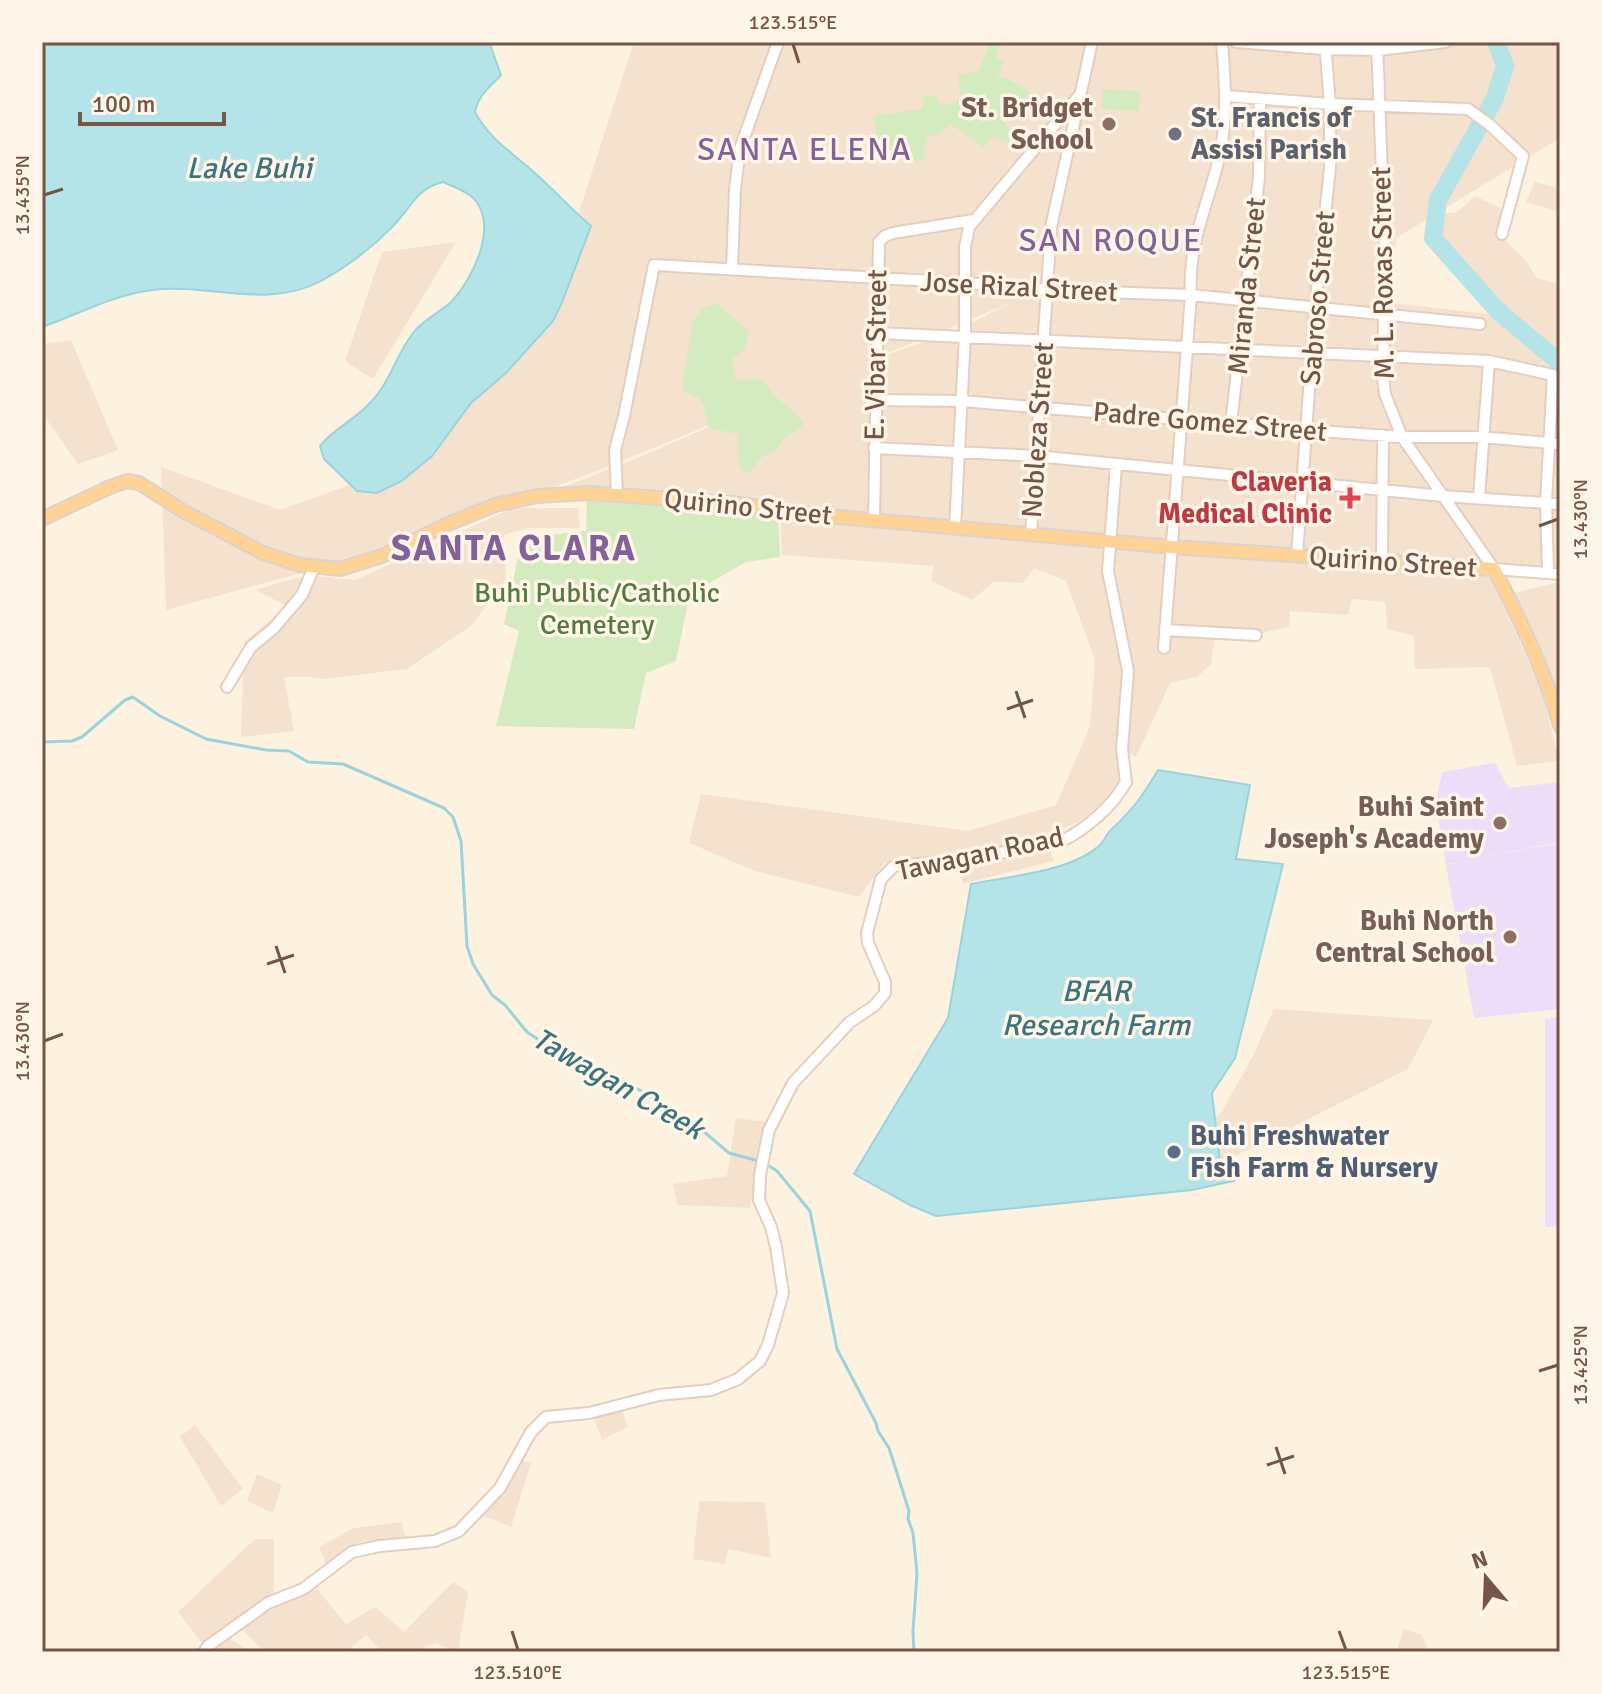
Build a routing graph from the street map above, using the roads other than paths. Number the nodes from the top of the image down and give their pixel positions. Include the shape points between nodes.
1 (778, 42) edge
2 (1092, 42) edge
3 (1222, 42) edge
4 (1236, 42) edge
5 (1446, 42) edge
6 (1273, 44) edge
7 (1325, 46) edge
8 (1378, 46) edge
9 (1079, 95) junction
10 (1226, 96) junction
11 (1260, 100) junction
12 (1330, 104) junction
13 (1379, 106) junction
14 (974, 220) junction
15 (1502, 234) dead end
16 (732, 269) junction
17 (878, 279) junction
18 (967, 283) junction
19 (1047, 290) junction
20 (1191, 295) junction
21 (1245, 301) junction
22 (1315, 309) junction
23 (1383, 316) junction
24 (1480, 324) dead end
25 (878, 333) junction
26 (965, 335) junction
27 (1046, 341) junction
28 (1186, 347) junction
29 (1240, 348) junction
30 (1312, 353) junction
31 (1383, 356) junction
32 (1489, 361) junction
33 (1556, 372) edge
34 (874, 400) junction
35 (962, 401) junction
36 (1041, 407) junction
37 (1181, 421) junction
38 (1231, 424) junction
39 (1306, 430) junction
40 (1383, 435) junction
41 (1402, 437) junction
42 (1482, 437) junction
43 (1554, 444) edge
44 (874, 448) junction
45 (959, 452) junction
46 (1036, 456) junction
47 (1116, 465) junction
48 (1178, 470) junction
49 (1303, 483) junction
50 (1384, 490) junction
51 (617, 495) junction
52 (1443, 496) junction
53 (1479, 498) junction
54 (1546, 502) junction
55 (1560, 504) edge
56 (42, 519) edge
57 (874, 520) junction
58 (955, 528) junction
59 (1031, 534) junction
60 (1109, 541) junction
61 (1172, 547) junction
62 (1297, 555) junction
63 (1382, 562) junction
64 (314, 567) junction
65 (1494, 569) junction
66 (1548, 572) junction
67 (1560, 574) edge
68 (1165, 630) junction
69 (1256, 635) dead end
70 (1164, 648) dead end
71 (227, 687) dead end
72 (1557, 706) edge
73 (1560, 726) edge
74 (204, 1652) edge

1 - 16 street via 740,149
2 - 9 street, Nobleza Street
3 - 10 street
4 - 6 street
5 - 8 street
6 - 7 street
7 - 8 street
7 - 12 street, Sabroso Street
8 - 13 street, M. L. Roxas Street
9 - 14 street
9 - 19 street, Nobleza Street via 1051,227
10 - 11 street
10 - 20 street via 1219,158 1193,248
11 - 12 street
11 - 21 street, Miranda Street via 1259,177
12 - 13 street
12 - 22 street, Sabroso Street via 1330,168
13 - 15 street via 1468,109 1523,156
13 - 23 street, M. L. Roxas Street
14 - 17 street, E. Vibar Street via 885,236 878,246
14 - 18 street via 965,247
16 - 17 street, Jose Rizal Street
16 - 51 street, Jose Rizal Street via 654,265 615,450
17 - 18 street, Jose Rizal Street
17 - 25 street, E. Vibar Street
18 - 19 street, Jose Rizal Street
18 - 26 street
19 - 20 street, Jose Rizal Street
19 - 27 street, Nobleza Street
20 - 21 street, Jose Rizal Street
20 - 28 street
21 - 22 street, Jose Rizal Street
21 - 29 street, Miranda Street
22 - 23 street, Jose Rizal Street
22 - 30 street, Sabroso Street
23 - 24 street, Jose Rizal Street
23 - 31 street, M. L. Roxas Street
25 - 26 street
25 - 34 street, E. Vibar Street
26 - 27 street
26 - 35 street
27 - 28 street
27 - 36 street, Nobleza Street
28 - 29 street
28 - 37 street
29 - 30 street
29 - 38 street, Miranda Street
30 - 31 street
30 - 39 street, Sabroso Street
31 - 32 street
31 - 41 street, M. L. Roxas Street via 1385,394
32 - 33 street
32 - 42 street
33 - 43 street
34 - 35 street, Padre Gomez Street
34 - 44 street, E. Vibar Street
35 - 36 street, Padre Gomez Street
35 - 45 street
36 - 37 street, Padre Gomez Street
36 - 46 street, Nobleza Street
37 - 38 street, Padre Gomez Street
37 - 48 street
38 - 39 street, Padre Gomez Street
39 - 40 street, Padre Gomez Street
39 - 49 street, Sabroso Street
40 - 41 street, Padre Gomez Street
40 - 50 street
41 - 42 street, Padre Gomez Street
41 - 52 street, M. L. Roxas Street
42 - 43 street, Padre Gomez Street
42 - 53 street
43 - 54 street
44 - 45 street
44 - 57 street, E. Vibar Street
45 - 46 street
45 - 58 street
46 - 47 street
46 - 59 street, Nobleza Street
47 - 48 street
47 - 60 street, Tawagan Road
48 - 49 street
48 - 61 street
49 - 50 street
49 - 62 street, Sabroso Street
50 - 52 street
50 - 63 street
51 - 57 main road, Quirino Street
51 - 64 main road, Quirino Street via 507,502 365,562 340,569
52 - 53 street
52 - 65 street, M. L. Roxas Street
53 - 54 street
54 - 55 street
54 - 66 street
56 - 64 main road, Quirino Street via 110,487 139,483 249,546
57 - 58 main road, Quirino Street
58 - 59 main road, Quirino Street
59 - 60 main road, Quirino Street
60 - 61 main road, Quirino Street
60 - 74 street, Tawagan Road via 1108,571 1128,671 1122,749 1127,776 1095,817 1062,841 957,861 894,866 881,879 867,933 885,993 850,1022 790,1088 769,1130 759,1200 771,1227 783,1293 757,1365 711,1390 546,1417 531,1432 500,1488 459,1531 435,1541 352,1552 303,1589 262,1607
61 - 62 main road, Quirino Street
61 - 68 street
62 - 63 main road, Quirino Street
63 - 65 main road, Quirino Street
64 - 71 street via 302,595 251,647
65 - 66 street
65 - 72 main road
66 - 67 street
68 - 69 street
68 - 70 street
72 - 73 main road

